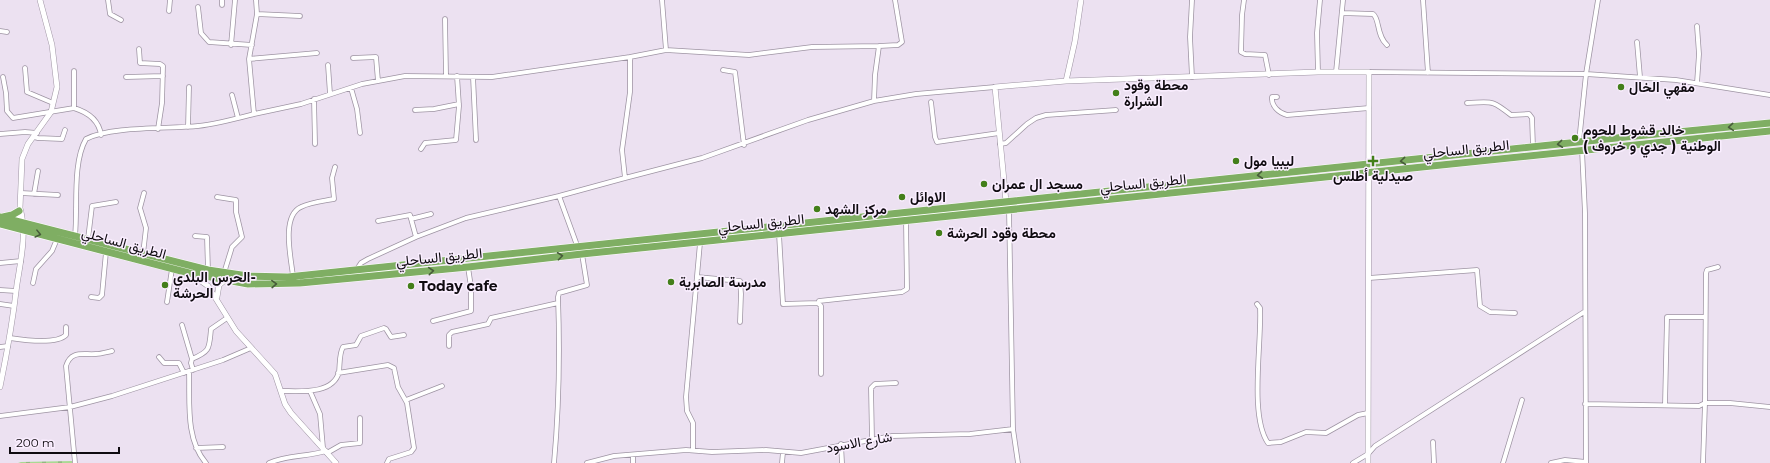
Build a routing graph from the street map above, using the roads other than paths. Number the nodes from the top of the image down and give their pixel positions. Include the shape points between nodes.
1 (40, 0) edge
2 (108, 0) edge
3 (170, 0) edge
4 (235, 0) edge
5 (256, 0) edge
6 (662, 0) edge
7 (895, 0) edge
8 (1081, 0) edge
9 (1192, 0) edge
10 (1244, 0) edge
11 (1320, 0) edge
12 (1343, 0) edge
13 (1423, 0) edge
14 (1598, 0) edge
15 (198, 7) dead end
16 (169, 11) dead end
17 (1342, 13) junction
18 (257, 14) junction
19 (300, 16) dead end
20 (445, 19) dead end
21 (121, 20) dead end
22 (1697, 26) dead end
23 (0, 31) edge
24 (7, 32) dead end
25 (1637, 42) dead end
26 (231, 44) junction
27 (252, 45) junction
28 (1387, 45) dead end
29 (879, 46) junction
30 (139, 49) dead end
31 (666, 50) junction
32 (317, 53) dead end
33 (630, 57) junction
34 (354, 58) dead end
35 (249, 59) junction
36 (328, 64) dead end
37 (24, 68) dead end
38 (723, 70) dead end
39 (74, 72) dead end
40 (1318, 72) junction
41 (1336, 72) junction
42 (1369, 72) junction
43 (1428, 73) junction
44 (1269, 74) junction
45 (1586, 74) junction
46 (446, 75) junction
47 (163, 76) junction
48 (457, 76) junction
49 (3, 77) dead end
50 (126, 77) dead end
51 (473, 77) junction
52 (1192, 77) junction
53 (1640, 77) junction
54 (378, 81) junction
55 (1066, 81) junction
56 (1697, 83) junction
57 (190, 87) dead end
58 (995, 87) junction
59 (351, 88) junction
60 (330, 94) junction
61 (1770, 94) edge
62 (232, 95) dead end
63 (1277, 97) dead end
64 (314, 99) junction
65 (874, 101) junction
66 (931, 102) dead end
67 (53, 103) junction
68 (1467, 103) dead end
69 (459, 104) junction
70 (74, 108) junction
71 (1369, 108) junction
72 (415, 110) dead end
73 (1116, 110) dead end
74 (51, 112) junction
75 (254, 114) junction
76 (238, 118) junction
77 (1770, 123) edge
78 (188, 127) junction
79 (158, 129) junction
80 (65, 130) dead end
81 (1770, 131) edge
82 (360, 133) dead end
83 (999, 133) junction
84 (0, 134) edge
85 (35, 135) junction
86 (101, 135) junction
87 (476, 140) dead end
88 (1579, 142) junction
89 (315, 144) dead end
90 (744, 144) junction
91 (1000, 144) junction
92 (1533, 147) junction
93 (421, 149) dead end
94 (1582, 150) junction
95 (1369, 164) junction
96 (335, 167) dead end
97 (38, 171) dead end
98 (1369, 172) junction
99 (625, 178) junction
100 (21, 193) junction
101 (144, 193) dead end
102 (34, 194) junction
103 (58, 195) dead end
104 (559, 196) junction
105 (217, 197) dead end
106 (116, 202) dead end
107 (1006, 202) junction
108 (1009, 210) junction
109 (431, 214) dead end
110 (0, 217) edge
111 (412, 219) junction
112 (21, 220) junction
113 (378, 221) dead end
114 (906, 221) junction
115 (0, 224) edge
116 (802, 228) junction
117 (779, 234) junction
118 (59, 235) junction
119 (75, 236) junction
120 (195, 236) dead end
121 (416, 237) junction
122 (88, 239) junction
123 (700, 243) junction
124 (580, 251) junction
125 (106, 252) junction
126 (143, 254) junction
127 (21, 262) junction
128 (0, 263) edge
129 (468, 267) junction
130 (1718, 267) dead end
131 (172, 269) junction
132 (411, 269) junction
133 (208, 270) junction
134 (356, 271) junction
135 (189, 273) junction
136 (293, 276) junction
137 (224, 277) junction
138 (698, 277) junction
139 (1368, 278) junction
140 (33, 283) dead end
141 (0, 290) edge
142 (16, 292) junction
143 (91, 297) dead end
144 (216, 297) junction
145 (819, 300) dead end
146 (167, 302) dead end
147 (558, 303) junction
148 (0, 304) edge
149 (1257, 304) dead end
150 (14, 306) junction
151 (1584, 312) junction
152 (1515, 313) dead end
153 (1705, 317) junction
154 (227, 318) junction
155 (433, 321) dead end
156 (740, 322) dead end
157 (182, 325) dead end
158 (66, 327) dead end
159 (404, 335) dead end
160 (10, 338) junction
161 (8, 346) junction
162 (449, 346) dead end
163 (0, 347) edge
164 (251, 348) junction
165 (112, 351) dead end
166 (160, 357) dead end
167 (192, 359) junction
168 (191, 371) junction
169 (184, 373) junction
170 (338, 373) junction
171 (821, 374) dead end
172 (896, 383) dead end
173 (442, 386) dead end
174 (0, 387) edge
175 (281, 391) junction
176 (310, 391) junction
177 (406, 400) junction
178 (1522, 400) dead end
179 (1705, 403) junction
180 (1585, 404) junction
181 (1665, 405) junction
182 (70, 407) junction
183 (1770, 407) edge
184 (1368, 413) junction
185 (0, 416) edge
186 (360, 418) dead end
187 (1013, 428) junction
188 (872, 439) junction
189 (1433, 442) dead end
190 (841, 444) junction
191 (224, 447) dead end
192 (196, 448) junction
193 (693, 450) junction
194 (325, 451) junction
195 (783, 452) junction
196 (1368, 454) junction
197 (633, 455) junction
198 (1586, 462) edge
199 (75, 463) edge
200 (206, 463) edge
201 (269, 463) edge
202 (336, 463) edge
203 (387, 463) edge
204 (554, 463) edge
205 (587, 463) edge
206 (633, 463) edge
207 (782, 463) edge
208 (842, 463) edge
209 (1018, 463) edge
210 (1353, 463) edge
211 (1368, 463) edge
212 (1434, 463) edge
213 (1503, 463) edge
214 (1551, 463) edge
215 (1703, 463) edge

1 - 67 street via 49,30 56,71 57,87
2 - 21 street via 110,14
3 - 16 street
4 - 26 street
5 - 18 street
6 - 31 street
7 - 29 street via 902,42 898,45
8 - 55 street
9 - 52 street
10 - 44 street via 1241,52 1265,55
11 - 40 street via 1317,33
12 - 17 street
13 - 43 street
14 - 45 street
15 - 26 street via 204,38 209,42
17 - 28 street via 1373,14 1377,18 1378,32
17 - 41 street
18 - 19 street
18 - 27 street
20 - 46 street
22 - 56 street
23 - 24 street
25 - 53 street
26 - 27 street
27 - 35 street
29 - 31 street via 812,47 749,54
29 - 65 street
30 - 47 street via 140,62 162,65
31 - 33 street
32 - 35 street
33 - 51 street via 507,76
33 - 99 street via 630,92 622,150
34 - 54 street via 376,57
35 - 75 street
36 - 60 street
37 - 67 street via 27,92
38 - 90 street via 735,72
39 - 70 street
40 - 41 street
40 - 44 street
41 - 42 street
42 - 43 street
42 - 71 street
43 - 45 street
44 - 52 street
45 - 53 street
45 - 88 street
46 - 48 street
46 - 54 street via 413,75
47 - 50 street
47 - 79 street
48 - 51 street
48 - 69 street
49 - 74 street via 7,111 13,118
51 - 87 street
52 - 55 street
53 - 56 street
54 - 59 street
55 - 58 street
56 - 61 street
57 - 78 street
58 - 65 street via 916,94
58 - 83 street
59 - 60 street
59 - 82 street
60 - 64 street
62 - 76 street
63 - 71 street via 1271,98 1275,107 1287,115
64 - 75 street
64 - 89 street
65 - 90 street via 808,120
66 - 83 street via 937,142
67 - 74 street
68 - 92 street via 1492,102 1499,104 1511,115 1529,114 1532,118
69 - 72 street
69 - 93 street via 456,140 425,143
70 - 74 street
70 - 86 street via 90,116 100,128
71 - 95 street
73 - 91 street via 1036,118 1006,143
74 - 85 street
75 - 76 street
76 - 78 street via 218,124
77 -> 88 highway, الطريق الساحلي
78 - 79 street
79 - 86 street
80 - 85 street via 62,139 38,138
81 - 94 highway, الطريق الساحلي
83 - 91 street
84 - 85 street
85 - 100 street via 22,159
86 - 119 street via 86,139 79,158
88 -> 92 highway, الطريق الساحلي
90 - 99 street
91 - 107 street
92 -> 95 highway, الطريق الساحلي
94 - 98 highway, الطريق الساحلي
94 - 151 street via 1585,206
95 - 98 street
95 -> 107 highway, الطريق الساحلي
96 - 136 street via 332,178 334,199 302,206 290,218
97 - 102 street
98 - 108 highway, الطريق الساحلي
98 - 139 street
99 - 104 street
100 - 102 street
100 - 112 street
101 - 126 street via 140,208 146,228
102 - 103 street
104 - 121 street via 466,218
104 - 124 street
105 - 137 street via 236,200 242,236 232,247
106 - 122 street via 92,206
107 - 116 highway, الطريق الساحلي
108 - 114 highway, الطريق الساحلي
108 - 187 street
109 - 111 street
110 - 112 highway, الطريق الساحلي
110 - 112 highway via 10,216
111 - 113 street via 408,214
111 - 121 street
112 - 115 highway, الطريق الساحلي
112 - 118 highway, الطريق الساحلي
112 - 118 highway
112 - 127 street
114 - 116 highway, الطريق الساحلي
114 - 145 street via 907,289 902,292
116 - 117 highway, الطريق الساحلي
116 - 124 highway, الطريق الساحلي
117 - 123 highway, الطريق الساحلي
117 - 171 street via 783,304 821,306
118 - 119 highway, الطريق الساحلي
118 - 125 highway, الطريق الساحلي
118 - 140 street via 52,251 35,273
119 - 122 highway, الطريق الساحلي
120 - 133 street via 207,237
121 - 134 street via 368,259
122 - 126 highway, الطريق الساحلي
123 - 124 highway, الطريق الساحلي
123 - 138 street
129 -> 124 highway, الطريق الساحلي
124 - 132 highway, الطريق الساحلي
124 - 147 street via 587,285 559,293
125 - 131 highway, الطريق الساحلي
125 - 143 street via 102,295 99,298
126 - 133 highway, الطريق الساحلي
127 - 128 street
127 - 142 street
132 -> 129 highway, الطريق الساحلي
129 - 155 street via 471,311
130 - 153 street via 1706,271
131 - 135 highway, الطريق الساحلي
131 - 146 street
132 - 134 highway, الطريق الساحلي
137 -> 132 highway, الطريق الساحلي via 248,284 300,283
133 - 137 highway, الطريق الساحلي
134 - 136 highway, الطريق الساحلي
135 - 137 highway, الطريق الساحلي
135 - 144 street via 200,280
136 - 137 highway, الطريق الساحلي
137 - 144 street
138 - 156 street via 740,282
138 - 193 street via 686,397 687,411 693,423
139 - 152 street via 1477,270 1479,304 1482,308 1497,313
139 - 184 street
141 - 142 street
142 - 150 street
144 - 154 street
147 - 162 street via 491,318 488,324 452,332 448,335
147 - 204 street via 559,408
148 - 150 street
149 - 184 street via 1260,308 1260,342 1257,405 1261,428 1268,443 1281,442 1306,432 1326,433 1358,415
150 - 160 street
151 - 180 street
151 - 196 street via 1375,446
153 - 179 street
153 - 181 street via 1667,317
154 - 164 street
154 - 167 street via 211,329 210,344 205,354
157 - 167 street
158 - 160 street via 66,335 61,338 29,341
159 - 170 street via 392,337 384,328 360,336 356,345 343,347
160 - 161 street
161 - 163 street
161 - 174 street
164 - 168 street
164 - 175 street via 275,374
165 - 182 street via 77,354 68,361 66,366
166 - 169 street via 164,364 179,363
167 - 168 street
168 - 169 street
168 - 192 street via 191,428
169 - 182 street via 138,389
170 - 176 street via 334,382
170 - 177 street via 393,366 398,387
172 - 188 street via 875,384 871,388
173 - 177 street
175 - 176 street
175 - 194 street via 291,413
176 - 194 street via 320,414
177 - 203 street via 414,448 411,452 392,457
178 - 213 street
179 - 181 street via 1699,406
179 - 183 street
179 - 215 street
180 - 181 street
180 - 198 street
182 - 185 street
182 - 199 street
184 - 196 street
186 - 194 street via 360,443 341,445
187 - 188 street, شارع الاسود via 970,434 904,435
187 - 209 street
188 - 190 street, شارع الاسود
189 - 212 street
190 - 195 street, شارع الاسود via 802,453
190 - 208 street
191 - 192 street
192 - 200 street
193 - 195 street, شارع الاسود
193 - 197 street, شارع الاسود
194 - 201 street
194 - 202 street
195 - 207 street
196 - 210 street
196 - 211 street
197 - 205 street, شارع الاسود via 614,456
197 - 206 street
198 - 214 street via 1566,460

